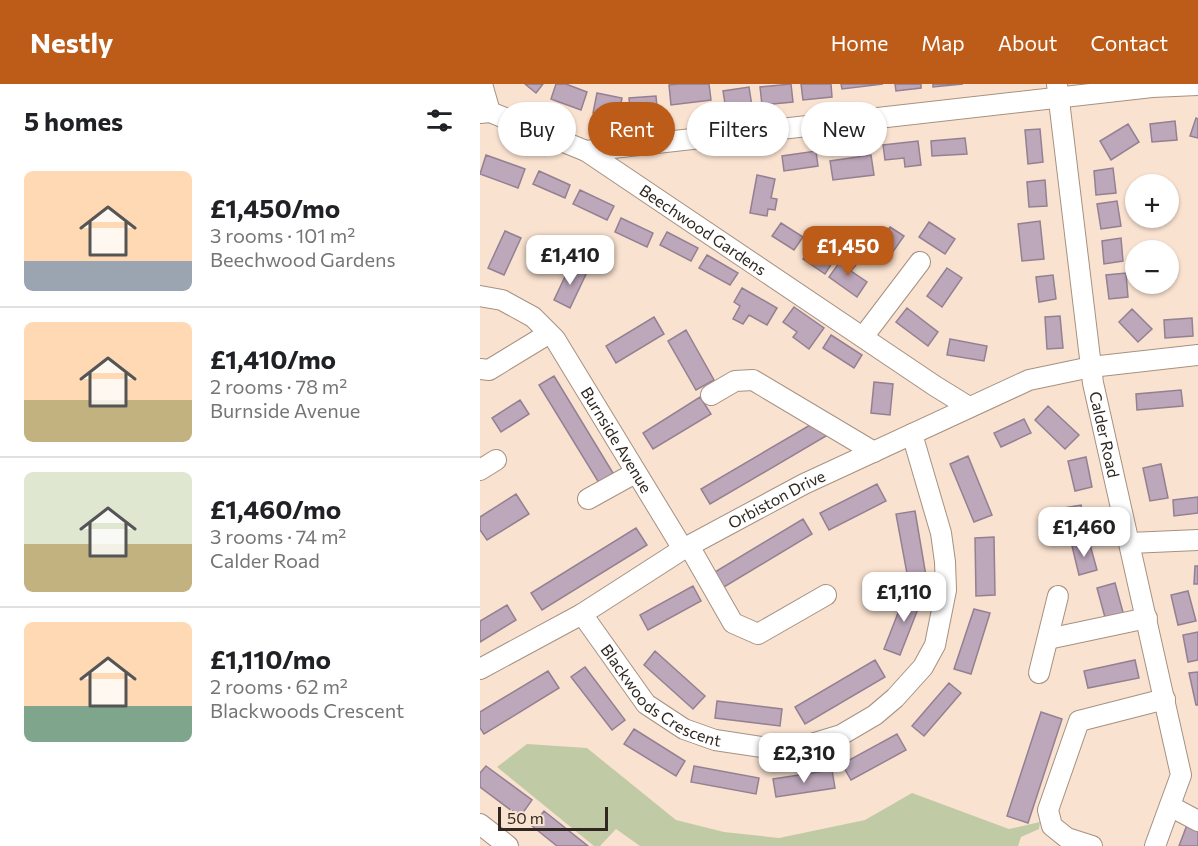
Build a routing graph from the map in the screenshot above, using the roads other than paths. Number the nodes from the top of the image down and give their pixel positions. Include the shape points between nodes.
1 (482, 84) edge
2 (1176, 84) edge
3 (1198, 85) edge
4 (1058, 91) edge
5 (485, 112) edge
6 (586, 152) junction
7 (920, 262) dead end
8 (480, 296) edge
9 (548, 334) junction
10 (863, 338) junction
11 (1198, 355) edge
12 (1090, 367) junction
13 (480, 369) edge
14 (711, 395) dead end
15 (969, 407) junction
16 (912, 434) junction
17 (874, 452) junction
18 (635, 473) junction
19 (588, 499) dead end
20 (1198, 540) edge
21 (1130, 543) junction
22 (686, 547) junction
23 (826, 595) dead end
24 (1058, 596) dead end
25 (582, 614) junction
26 (1147, 618) junction
27 (1048, 639) junction
28 (480, 669) edge
29 (1040, 673) dead end
30 (1165, 699) junction
31 (1190, 773) edge
32 (1170, 806) junction
33 (1198, 820) edge
34 (480, 824) edge
35 (508, 846) edge
36 (1092, 846) edge
37 (1155, 846) edge

1 - 5 street
2 - 3 street, Beechwood Gardens
2 - 4 street, Beechwood Gardens
4 - 6 street, Beechwood Gardens
4 - 12 street, Calder Road
5 - 6 street, Beechwood Gardens
6 - 10 street, Beechwood Gardens
7 - 10 street
8 - 9 street, Burnside Avenue via 502,300 533,317
9 - 13 street via 489,370
9 - 18 street, Burnside Avenue via 555,339
10 - 15 street, Beechwood Gardens
11 - 12 street, Orbiston Drive
12 - 15 street, Orbiston Drive via 1029,380
12 - 21 street, Calder Road
14 - 17 street via 735,381 753,380
15 - 16 street, Orbiston Drive
16 - 17 street, Orbiston Drive
16 - 25 street, Blackwoods Crescent via 941,533 945,562 946,590 935,645 923,667 895,698 841,735 782,750 715,740 684,729 646,704
17 - 22 street, Orbiston Drive via 804,484
18 - 19 street
18 - 22 street, Burnside Avenue
20 - 21 street
21 - 26 street, Calder Road
22 - 23 street, Burnside Avenue via 733,622 759,634
22 - 25 street, Orbiston Drive
24 - 27 street
25 - 28 street, Orbiston Drive
26 - 27 street
26 - 30 street, Calder Road
27 - 29 street
30 - 31 street, Calder Road
30 - 36 street via 1079,721 1048,810 1052,826 1067,838
31 - 32 street, Calder Road
32 - 33 street
32 - 37 street, Calder Road
34 - 35 street

